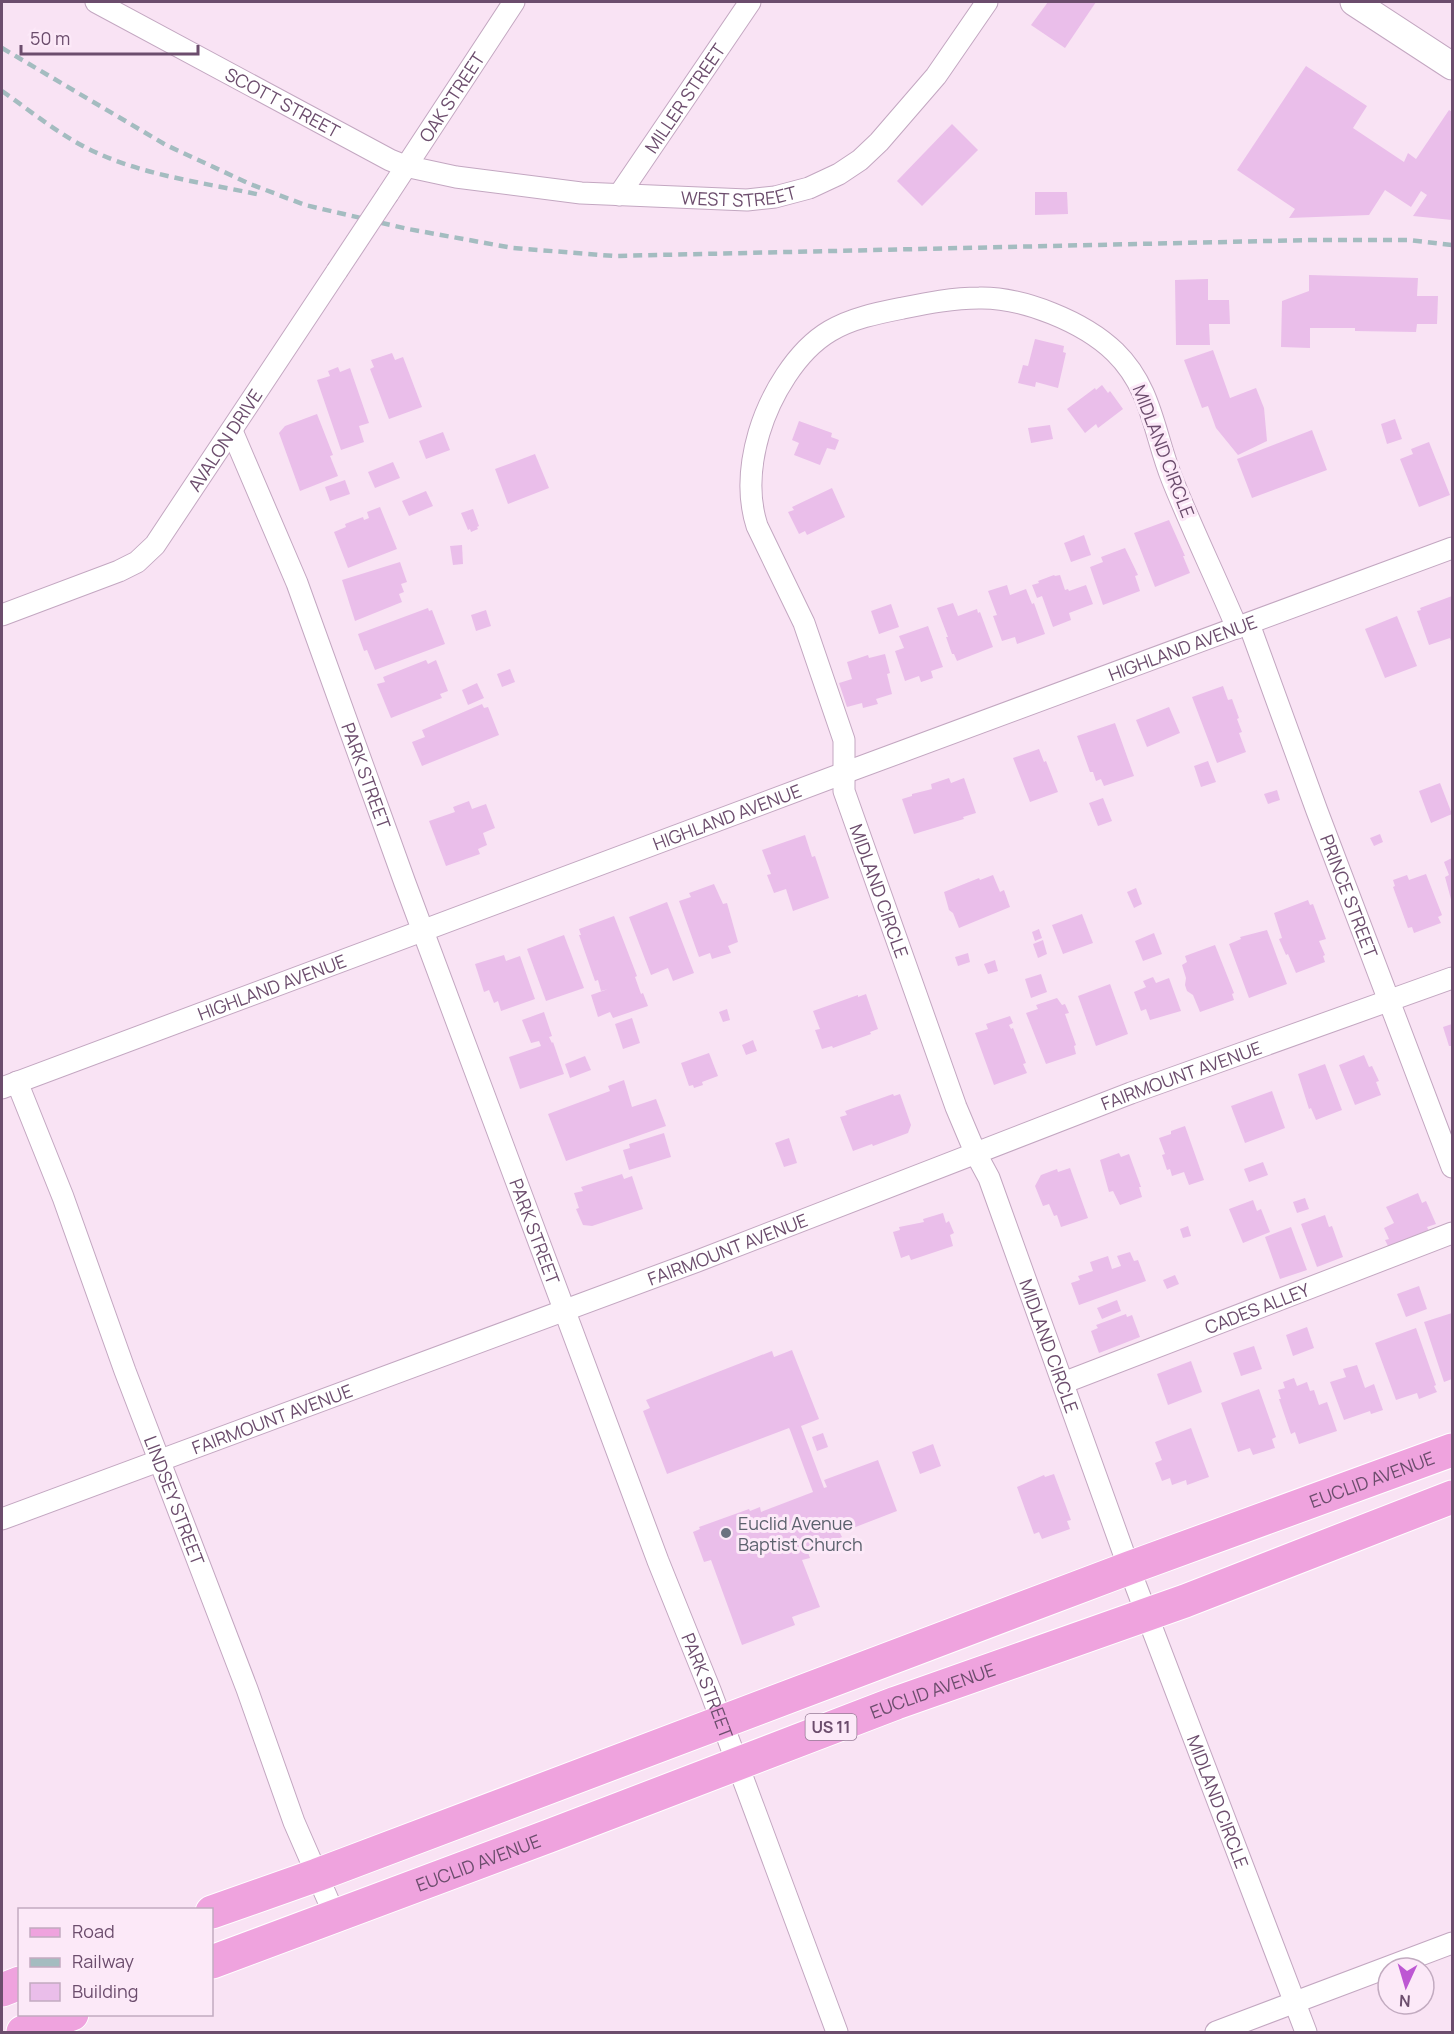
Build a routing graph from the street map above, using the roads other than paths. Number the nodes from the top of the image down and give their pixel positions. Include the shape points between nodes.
1 (96, 2) edge
2 (514, 2) edge
3 (750, 2) edge
4 (987, 2) edge
5 (1354, 2) edge
6 (1452, 66) edge
7 (405, 166) junction
8 (388, 194) joint
9 (619, 195) junction
10 (231, 431) junction
11 (1452, 548) edge
12 (2, 615) edge
13 (1243, 626) junction
14 (844, 772) junction
15 (423, 930) junction
16 (1452, 978) edge
17 (1390, 1000) junction
18 (9, 1085) edge
19 (975, 1152) junction
20 (1452, 1167) edge
21 (1452, 1233) edge
22 (565, 1310) junction
23 (1063, 1383) junction
24 (1452, 1450) edge
25 (160, 1460) junction
26 (1452, 1497) edge
27 (2, 1519) edge
28 (1129, 1568) junction
29 (1147, 1614) junction
30 (722, 1722) junction
31 (737, 1763) junction
32 (317, 1875) junction
33 (213, 1912) edge
34 (335, 1916) junction
35 (1452, 1943) edge
36 (213, 1962) edge
37 (18, 1984) edge
38 (2, 1990) edge
39 (1294, 2003) junction
40 (67, 2016) edge
41 (24, 2032) edge
42 (837, 2032) edge
43 (1216, 2032) edge
44 (1305, 2032) edge

1 - 7 street, SCOTT STREET
2 - 7 street, OAK STREET
3 - 9 street, MILLER STREET
4 - 9 street, WEST STREET via 936,76 879,142 839,174 775,198
5 - 6 street
7 - 8 street, OAK STREET
7 - 9 street, WEST STREET via 456,177
8 - 10 street, AVALON DRIVE, bridge
10 - 12 street, AVALON DRIVE via 155,545 137,562
10 - 15 street, PARK STREET via 297,583
11 - 13 street, HIGHLAND AVENUE
13 - 14 street, HIGHLAND AVENUE
13 - 14 street, MIDLAND CIRCLE via 1172,478 1144,393 1114,351 1058,316 1019,303 981,298 936,301 852,320 828,331 808,348 780,384 765,412 750,486 757,526 804,623 844,740
13 - 17 street, PRINCE STREET
14 - 15 street, HIGHLAND AVENUE
14 - 19 street, MIDLAND CIRCLE via 844,791
15 - 18 street, HIGHLAND AVENUE
15 - 22 street, PARK STREET
16 - 17 street, FAIRMOUNT AVENUE
17 - 19 street, FAIRMOUNT AVENUE
17 - 20 street, PRINCE STREET
18 - 25 street, LINDSEY STREET via 63,1197
19 - 22 street, FAIRMOUNT AVENUE
19 - 23 street, MIDLAND CIRCLE via 989,1178
21 - 23 street, CADES ALLEY
22 - 25 street, FAIRMOUNT AVENUE
22 - 30 street, PARK STREET
23 - 28 street, MIDLAND CIRCLE
24 - 28 main road, EUCLID AVENUE / US 11
25 - 27 street, FAIRMOUNT AVENUE
25 - 32 street, LINDSEY STREET
26 - 29 main road, EUCLID AVENUE / US 11
28 - 29 street, MIDLAND CIRCLE
28 - 30 main road, EUCLID AVENUE / US 11
29 - 31 main road, EUCLID AVENUE / US 11
29 - 39 street, MIDLAND CIRCLE
30 - 31 street, PARK STREET
30 - 32 main road, EUCLID AVENUE / US 11
31 - 34 main road, EUCLID AVENUE / US 11
31 - 42 street, PARK STREET
32 - 33 main road, EUCLID AVENUE / US 11
32 - 34 street, LINDSEY STREET
34 - 36 main road, EUCLID AVENUE / US 11
35 - 39 street
37 - 38 main road
39 - 43 street
39 - 44 street, MIDLAND CIRCLE
40 - 41 main road

